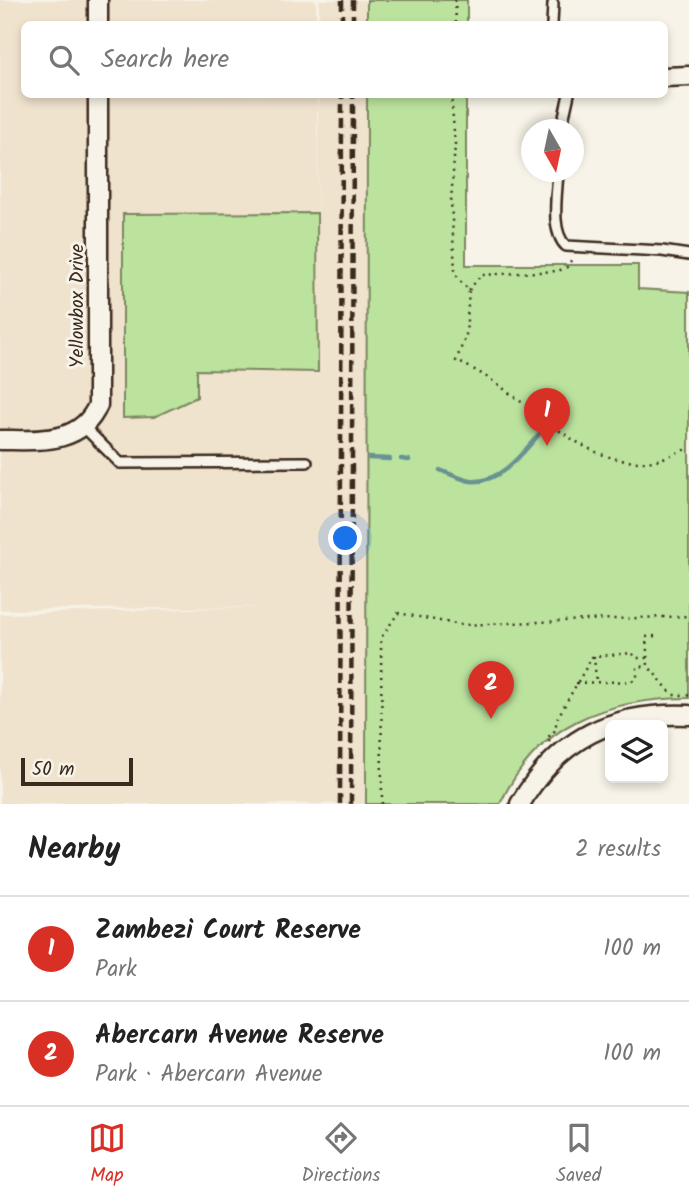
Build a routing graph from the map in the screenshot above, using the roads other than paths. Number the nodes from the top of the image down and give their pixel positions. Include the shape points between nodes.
1 (98, 0) edge
2 (552, 4) dead end
3 (98, 21) edge
4 (552, 21) edge
5 (668, 76) edge
6 (689, 76) edge
7 (98, 98) edge
8 (568, 98) edge
9 (563, 119) edge
10 (558, 182) edge
11 (689, 255) edge
12 (84, 427) junction
13 (0, 440) edge
14 (307, 462) dead end
15 (689, 715) edge
16 (520, 804) edge

1 - 3 street
2 - 4 lane
5 - 6 street
7 - 12 street, Yellowbox Drive via 99,390 98,405
8 - 9 lane
10 - 11 lane via 559,240 574,249
12 - 13 street via 50,439
12 - 14 lane via 120,463
15 - 16 street via 648,715 599,728 555,757

